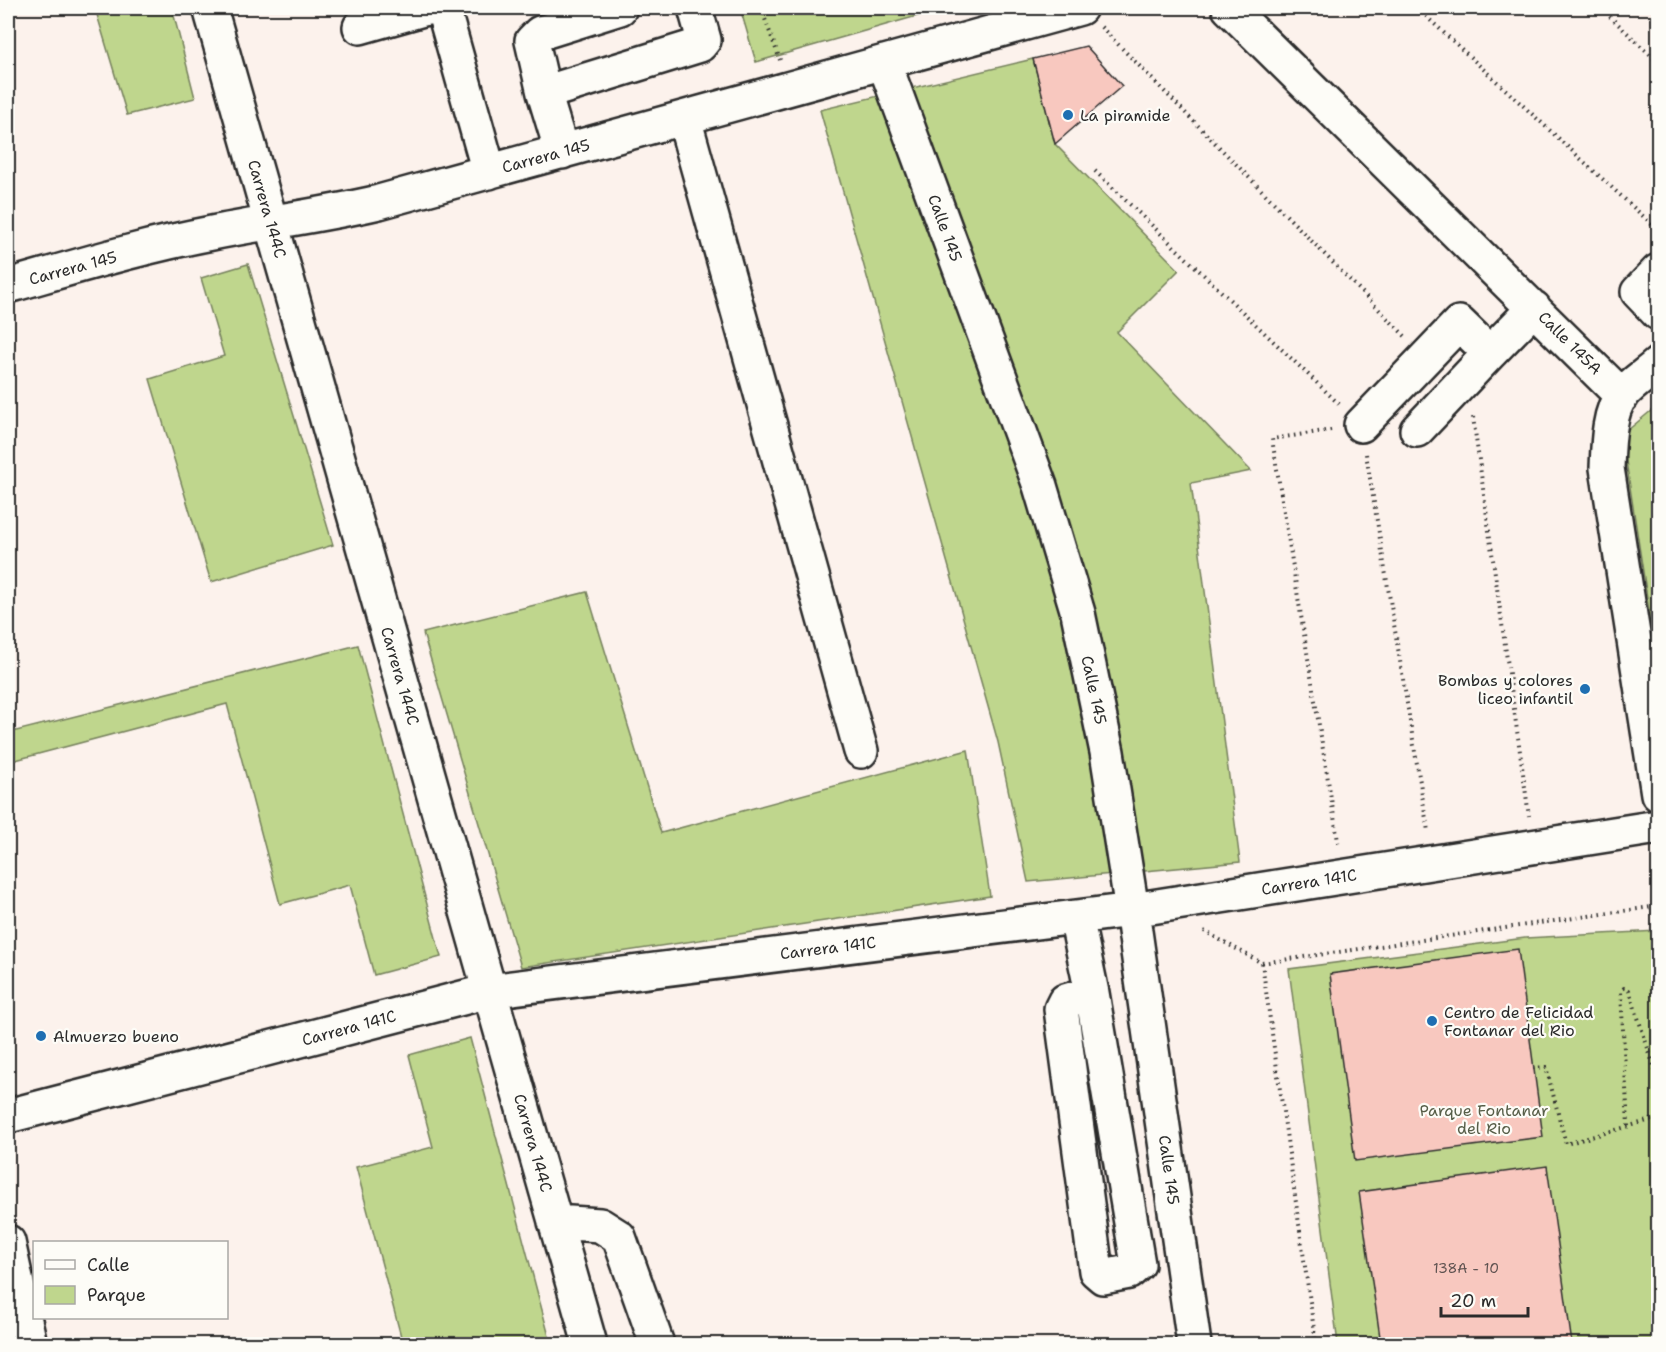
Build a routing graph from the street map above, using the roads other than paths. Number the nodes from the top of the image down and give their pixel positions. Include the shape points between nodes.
1 (210, 8) edge
2 (427, 8) edge
3 (433, 8) edge
4 (620, 8) edge
5 (695, 8) edge
6 (1229, 8) edge
7 (1089, 16) edge
8 (360, 27) dead end
9 (884, 62) junction
10 (544, 93) junction
11 (684, 118) junction
12 (562, 152) junction
13 (489, 172) junction
14 (271, 223) junction
15 (1659, 271) edge
16 (8, 286) edge
17 (1534, 308) junction
18 (1659, 313) edge
19 (1490, 353) junction
20 (1659, 364) edge
21 (1622, 396) junction
22 (1361, 425) road end
23 (1417, 430) dead end
24 (861, 751) dead end
25 (1659, 794) edge
26 (1659, 827) edge
27 (1144, 907) junction
28 (1076, 917) junction
29 (489, 991) junction
30 (1092, 993) junction
31 (8, 1116) edge
32 (555, 1222) junction
33 (8, 1242) edge
34 (30, 1344) edge
35 (590, 1344) edge
36 (657, 1344) edge
37 (1194, 1344) edge

1 - 14 street, Carrera 144C
2 - 8 street
3 - 13 street via 444,12
4 - 10 street via 540,33 532,41
5 - 10 street via 704,40 700,45
6 - 17 street, Calle 145A
7 - 9 street, Carrera 145
9 - 11 street, Carrera 145
9 - 27 street, Calle 145 via 1040,486 1078,613
10 - 12 street
11 - 12 street, Carrera 145
11 - 24 street
12 - 13 street, Carrera 145
13 - 14 street, Carrera 145 via 328,214
14 - 16 street, Carrera 145 via 154,246
14 - 29 street, Carrera 144C
15 - 18 street via 1638,292
17 - 19 street
17 - 21 street, Calle 145A
19 - 22 street via 1459,323
19 - 23 street
20 - 21 street
21 - 25 street via 1608,440 1607,468
26 - 27 street, Carrera 141C
27 - 28 street, Carrera 141C
27 - 37 street, Calle 145
28 - 29 street, Carrera 141C
28 - 30 street
29 - 31 street, Carrera 141C
29 - 32 street, Carrera 144C
30 - 30 street via 1138,1264 1129,1272 1103,1276 1096,1271 1061,1009 1065,1001
32 - 35 street, Carrera 144C
32 - 36 street via 600,1225 619,1237
33 - 34 street

